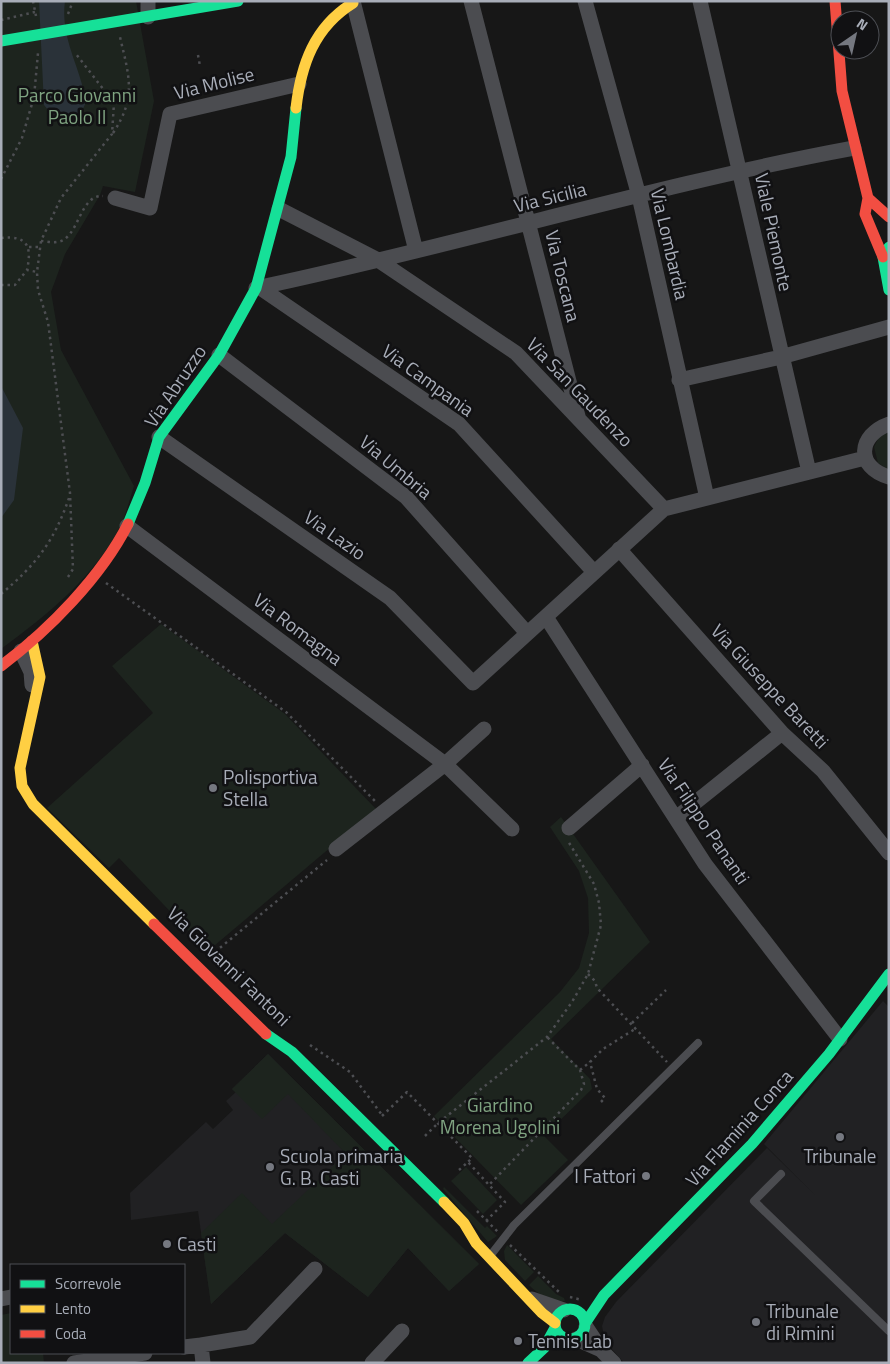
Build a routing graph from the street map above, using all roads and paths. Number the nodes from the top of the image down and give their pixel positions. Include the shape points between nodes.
1 (33, 1) edge
2 (72, 1) edge
3 (148, 1) edge
4 (238, 1) edge
5 (471, 1) edge
6 (586, 1) edge
7 (700, 1) edge
8 (835, 1) edge
9 (353, 2) edge
10 (35, 12) junction
11 (68, 15) dead end
12 (36, 16) dead end
13 (148, 17) junction
14 (1, 20) edge
15 (116, 28) junction
16 (1, 41) edge
17 (38, 52) dead end
18 (76, 54) dead end
19 (198, 55) dead end
20 (200, 66) dead end
21 (299, 84) junction
22 (112, 134) junction
23 (854, 148) junction
24 (740, 170) junction
25 (1, 179) edge
26 (639, 196) junction
27 (116, 198) joint
28 (871, 202) junction
29 (279, 210) junction
30 (889, 217) edge
31 (529, 223) junction
32 (886, 233) dead end
33 (1, 238) edge
34 (41, 241) junction
35 (29, 247) junction
36 (40, 247) junction
37 (416, 251) junction
38 (886, 252) edge
39 (378, 260) junction
40 (27, 270) junction
41 (37, 272) junction
42 (1, 284) edge
43 (257, 287) junction
44 (889, 290) edge
45 (889, 327) edge
46 (219, 355) junction
47 (781, 357) junction
48 (679, 380) junction
49 (578, 416) junction
50 (889, 424) edge
51 (160, 437) junction
52 (865, 458) junction
53 (809, 472) junction
54 (889, 477) edge
55 (70, 493) junction
56 (707, 498) junction
57 (664, 509) junction
58 (127, 526) junction
59 (620, 549) junction
60 (594, 572) junction
61 (94, 574) junction
62 (64, 584) dead end
63 (1, 594) edge
64 (546, 617) junction
65 (527, 633) junction
66 (26, 646) junction
67 (1, 666) edge
68 (34, 702) joint
69 (484, 729) dead end
70 (782, 733) junction
71 (445, 764) junction
72 (642, 765) junction
73 (385, 812) junction
74 (676, 818) junction
75 (512, 828) dead end
76 (569, 828) joint
77 (336, 849) joint
78 (889, 853) edge
79 (198, 966) junction
80 (588, 974) junction
81 (889, 974) edge
82 (666, 990) dead end
83 (632, 1023) junction
84 (635, 1029) junction
85 (547, 1037) junction
86 (840, 1040) junction
87 (698, 1043) dead end
88 (308, 1044) dead end
89 (590, 1062) junction
90 (673, 1068) junction
91 (580, 1070) junction
92 (601, 1102) dead end
93 (438, 1123) junction
94 (425, 1136) dead end
95 (468, 1162) junction
96 (459, 1170) dead end
97 (781, 1174) dead end
98 (489, 1184) junction
99 (500, 1234) dead end
100 (508, 1243) dead end
101 (490, 1257) junction
102 (315, 1269) dead end
103 (604, 1294) junction
104 (529, 1297) joint
105 (584, 1300) dead end
106 (563, 1318) junction
107 (402, 1331) dead end
108 (578, 1331) junction
109 (889, 1331) edge
110 (200, 1345) junction
111 (185, 1347) edge
112 (544, 1348) junction
113 (138, 1354) edge
114 (74, 1363) edge
115 (203, 1363) edge
116 (372, 1363) edge
117 (528, 1363) edge
118 (614, 1363) edge

1 - 10 path
2 - 11 path
3 - 13 street
4 - 13 street
5 - 31 street, Via Toscana
6 - 26 street, Via Lombardia
7 - 24 street, Viale Piemonte
8 - 23 street via 842,91
9 - 21 street via 335,14 323,28 307,55
9 - 37 street
10 - 12 path
10 - 14 path
13 - 15 street
15 - 16 street
15 - 22 path via 130,84 124,116
17 - 25 path via 34,97 24,130
18 - 22 path via 114,103
19 - 20 path
21 - 27 street, Via Molise via 170,114 150,208
21 - 29 street, Via Abruzzo via 291,157
22 - 34 path via 61,198
23 - 24 street, Via Sicilia
23 - 28 street
24 - 26 street, Via Sicilia
24 - 47 street, Viale Piemonte
26 - 31 street, Via Sicilia
26 - 48 street, Via Lombardia
27 - 34 path via 100,195 90,200 66,238 58,242
28 - 30 street
28 - 32 street
28 - 38 street via 865,214
29 - 39 street, Via San Gaudenzo
29 - 43 street, Via Abruzzo
31 - 37 street, Via Sicilia
31 - 49 street, Via Toscana
33 - 35 path via 21,240
34 - 36 path
35 - 36 path
35 - 40 path
36 - 41 path
37 - 39 street, Via Sicilia
38 - 44 street
39 - 43 street, Via Sicilia
39 - 49 street, Via San Gaudenzo via 516,353
40 - 41 path
40 - 42 path via 15,285
41 - 55 path via 38,290 48,322
43 - 46 street, Via Abruzzo
43 - 60 street, Via Campania via 459,424
45 - 47 street
46 - 51 street, Via Abruzzo
46 - 65 street, Via Umbria via 406,497
47 - 48 street
47 - 53 street, Viale Piemonte
48 - 56 street, Via Lombardia
49 - 57 street, Via San Gaudenzo
50 - 52 street via 868,438
51 - 58 street, Via Abruzzo
51 - 65 street, Via Lazio via 390,598 473,683
52 - 53 street
52 - 54 street via 877,473
53 - 56 street
55 - 62 path via 73,569
55 - 63 path via 60,524 30,570
56 - 57 street
57 - 59 street
58 - 61 street, Via Abruzzo
58 - 71 street, Via Romagna
59 - 60 street
59 - 70 street, Via Giuseppe Baretti
60 - 64 street
61 - 66 street, Via Abruzzo via 59,615
61 - 73 path via 286,712
64 - 65 street
64 - 72 street, Via Filippo Pananti
66 - 67 street, Via Abruzzo
66 - 68 street, Via Giovanni Fantoni
68 - 79 street, Via Giovanni Fantoni via 20,768 22,786 33,804
69 - 71 street
70 - 74 street
70 - 78 street, Via Giuseppe Baretti via 823,771
71 - 73 street
71 - 75 street, Via Romagna
72 - 74 street, Via Filippo Pananti
72 - 76 street
73 - 77 street
74 - 86 street, Via Filippo Pananti via 705,864
76 - 80 path via 564,832 566,838 584,864 599,903 600,925
77 - 79 path via 324,864
79 - 101 street, Via Giovanni Fantoni via 265,1033 292,1052 370,1128 464,1223 476,1243
80 - 83 path via 596,981 597,988
80 - 85 path
81 - 86 street, Via Flaminia Conca
82 - 83 path
83 - 84 path
84 - 89 path via 603,1049
84 - 90 path
85 - 91 path
85 - 93 path
86 - 103 street, Via Flaminia Conca via 752,1144
87 - 90 lane
88 - 93 path via 350,1072 382,1116 407,1092
89 - 91 path
89 - 92 path via 597,1089 606,1098
90 - 101 lane via 514,1225
91 - 98 path via 584,1084 581,1090
93 - 94 path
93 - 95 path via 472,1158
95 - 96 path
95 - 98 path
97 - 109 lane via 754,1201
98 - 99 path via 505,1202 486,1220
100 - 105 path via 563,1296
101 - 104 street, Via Giovanni Fantoni
102 - 110 street via 250,1338
103 - 106 street, Via Flaminia Conca
103 - 108 street, Via Flaminia Conca
104 - 106 street, Via Giovanni Fantoni
106 - 108 street
106 - 108 street via 584,1316
106 - 112 street, Via Flaminia Conca
107 - 116 street
108 - 112 street, Via Flaminia Conca
108 - 118 street
110 - 111 street
110 - 115 street
112 - 117 street, Via Flaminia Conca
113 - 114 street

